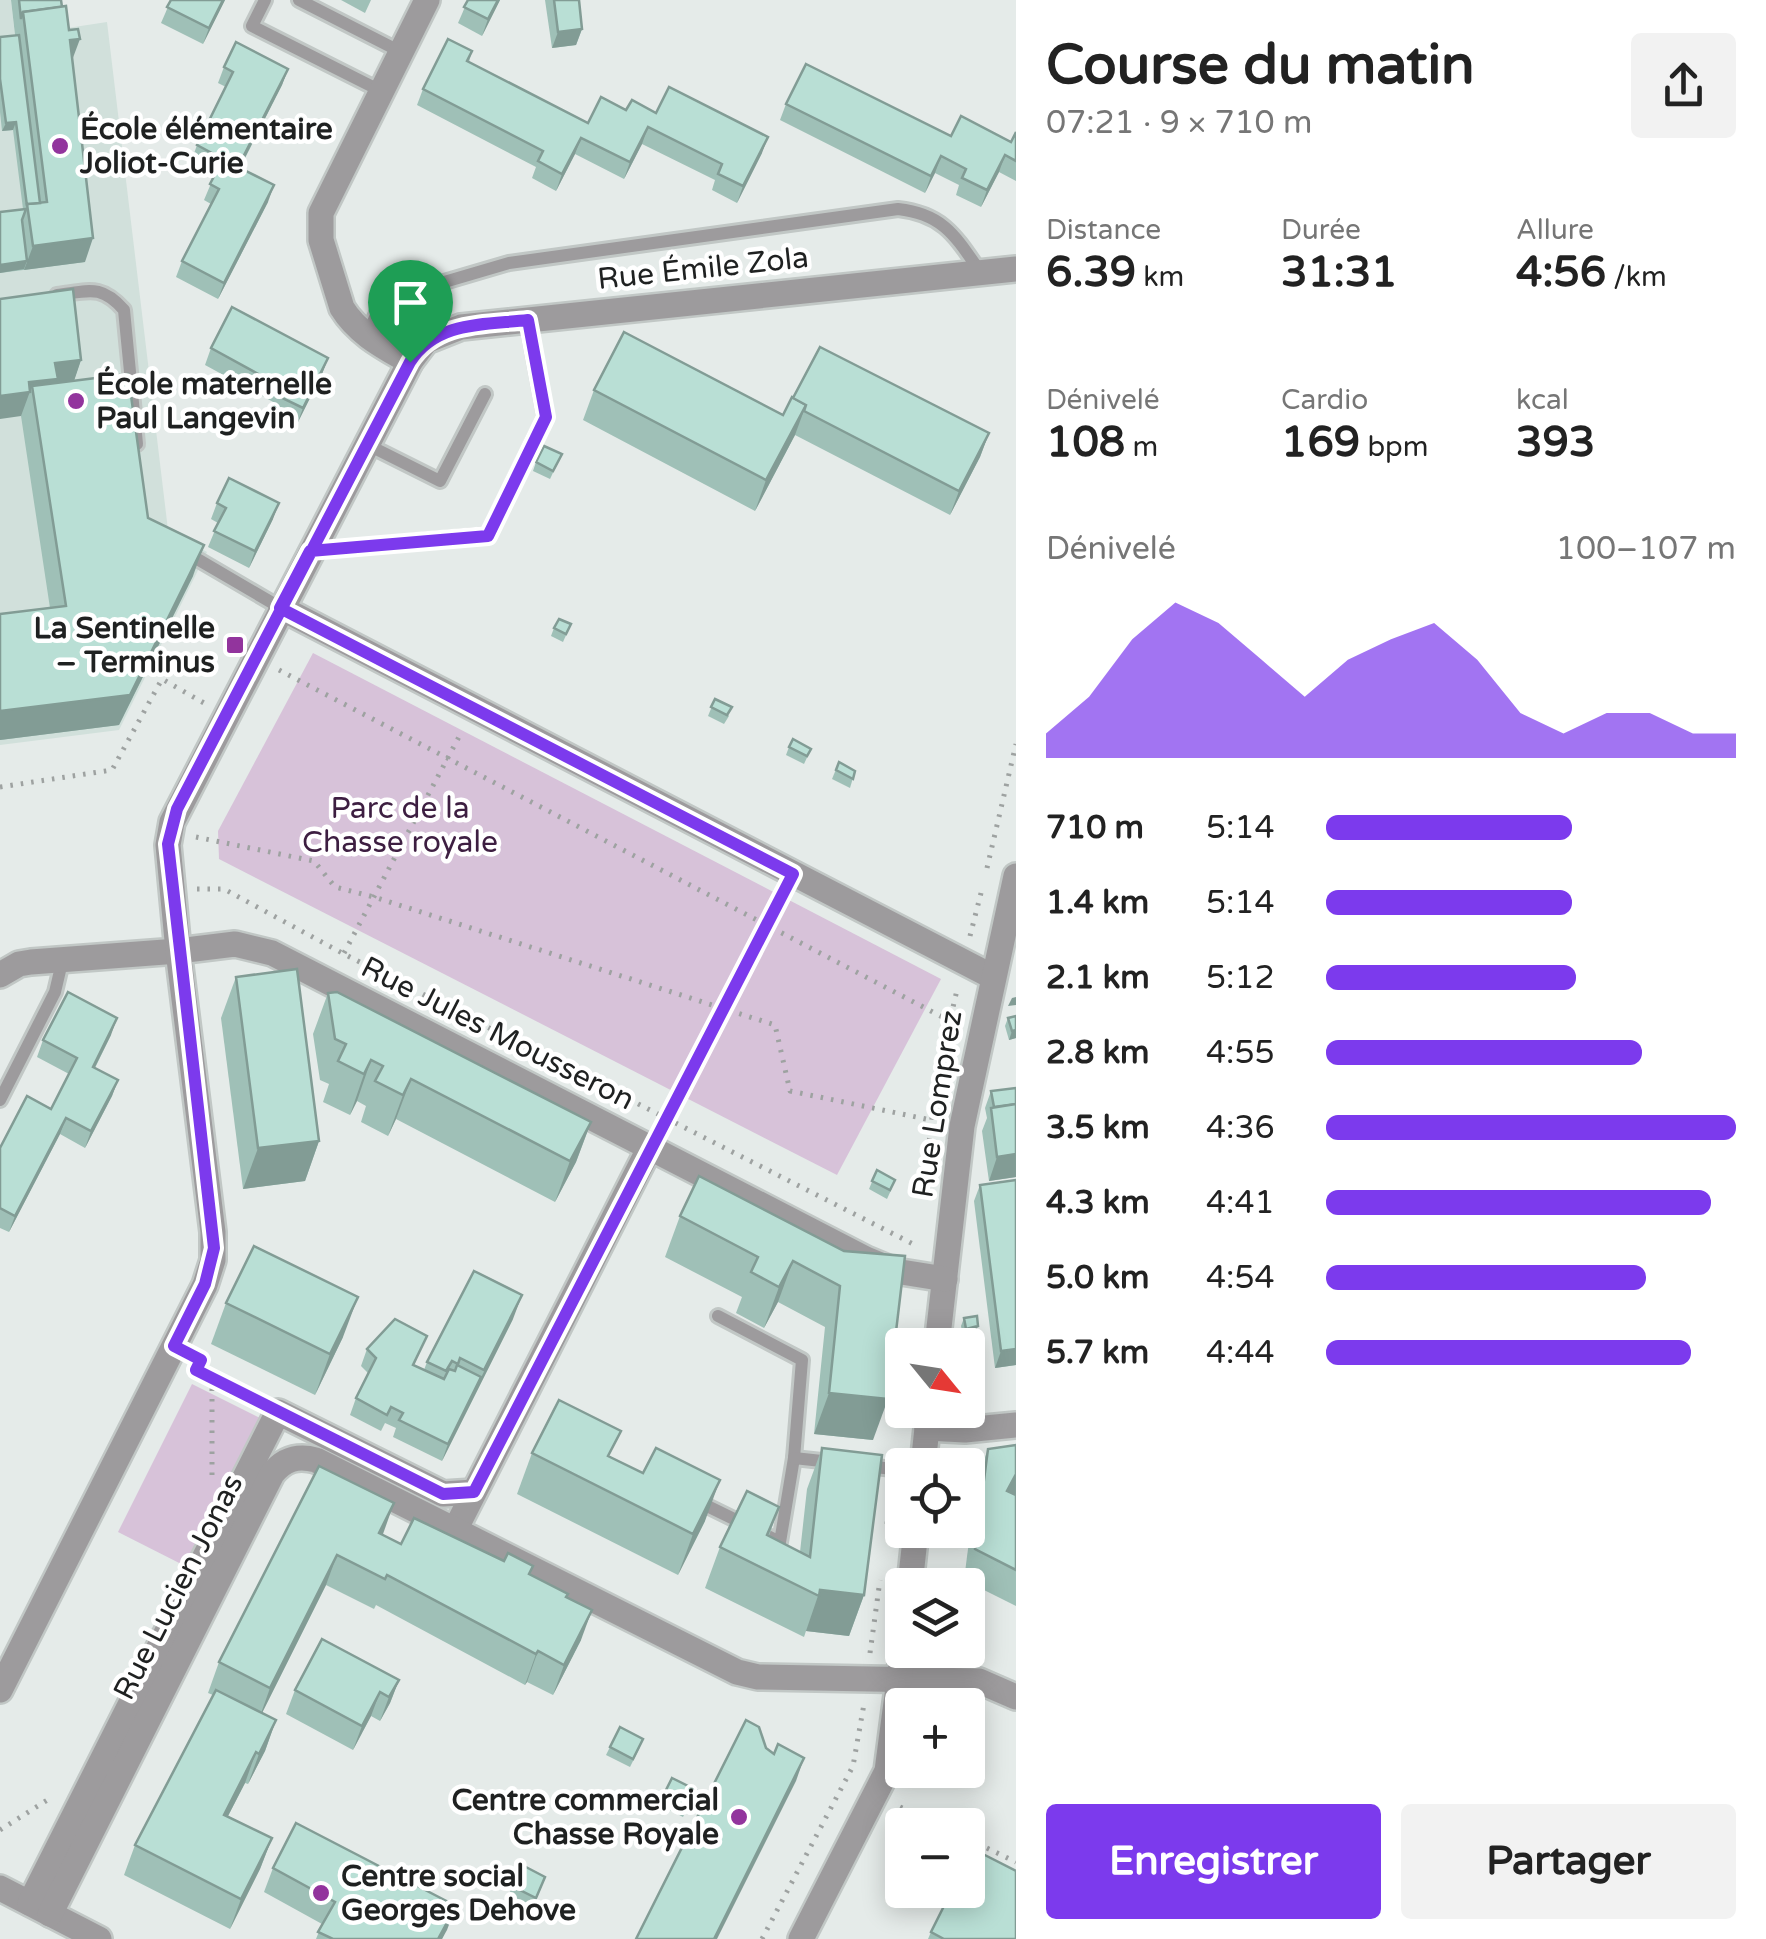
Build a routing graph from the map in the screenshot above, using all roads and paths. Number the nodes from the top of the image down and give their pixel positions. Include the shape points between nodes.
1 (265, 0) edge
2 (299, 0) edge
3 (427, 0) edge
4 (400, 52) junction
5 (381, 91) junction
6 (1016, 269) edge
7 (981, 274) junction
8 (39, 298) edge
9 (528, 320) junction
10 (367, 336) junction
11 (410, 362) junction
12 (485, 394) dead end
13 (366, 444) junction
14 (138, 459) edge
15 (171, 544) edge
16 (310, 551) junction
17 (280, 608) junction
18 (255, 658) junction
19 (474, 708) junction
20 (226, 715) junction
21 (448, 759) junction
22 (0, 786) edge
23 (168, 832) junction
24 (793, 874) junction
25 (1016, 876) edge
26 (172, 890) junction
27 (374, 897) junction
28 (766, 925) junction
29 (178, 951) junction
30 (344, 954) junction
31 (63, 958) junction
32 (0, 975) edge
33 (993, 977) junction
34 (330, 982) junction
35 (723, 1008) junction
36 (950, 1020) dead end
37 (0, 1100) edge
38 (666, 1118) junction
39 (931, 1120) dead end
40 (650, 1148) junction
41 (918, 1246) dead end
42 (945, 1279) junction
43 (718, 1316) dead end
44 (939, 1328) edge
45 (174, 1346) junction
46 (212, 1378) junction
47 (278, 1412) junction
48 (1016, 1425) edge
49 (958, 1428) edge
50 (794, 1458) junction
51 (885, 1468) edge
52 (212, 1476) dead end
53 (474, 1492) junction
54 (679, 1492) edge
55 (455, 1530) junction
56 (900, 1668) edge
57 (899, 1680) junction
58 (0, 1690) edge
59 (1016, 1697) edge
60 (985, 1847) edge
61 (1016, 1862) edge
62 (0, 1888) edge
63 (40, 1909) junction
64 (100, 1939) edge
65 (801, 1939) edge

1 - 5 lane via 252,26
2 - 4 lane
3 - 4 street
4 - 5 street
5 - 10 street via 324,202 319,226 342,308
6 - 7 street, Rue Émile Zola
7 - 9 street, Rue Émile Zola
7 - 10 lane via 939,220 898,209 509,264 384,300
8 - 14 lane via 98,290 124,310
9 - 11 street, Rue Émile Zola via 448,330 426,341
9 - 16 lane via 546,417 488,536
10 - 11 street
11 - 13 street, Rue Émile Zola
12 - 13 lane via 440,481
13 - 16 street, Rue Émile Zola
15 - 17 lane
16 - 17 street, Rue Émile Zola
17 - 18 street, Rue Émile Zola
17 - 19 street
18 - 20 street, Rue Émile Zola
18 - 21 path
19 - 21 path
19 - 24 street
20 - 22 path via 162,678 112,770
20 - 23 street, Rue Émile Zola
21 - 27 path
21 - 28 path
23 - 26 street
23 - 27 path via 314,861 335,888
24 - 28 path
24 - 33 street
25 - 33 street, Rue Lomprez
26 - 29 street
26 - 30 path via 224,889
27 - 30 path
27 - 35 path
28 - 35 path
28 - 36 path
29 - 31 street, Rue Jules Mousseron
29 - 34 street, Rue Jules Mousseron via 248,945
29 - 45 street via 214,1248 205,1284
30 - 34 path
30 - 38 path
31 - 32 street, Rue Jules Mousseron via 19,964
31 - 37 lane via 55,992
33 - 42 street, Rue Lomprez via 962,1126
34 - 40 street, Rue Jules Mousseron
35 - 38 path
35 - 39 path via 775,1025 790,1092
38 - 40 path
38 - 41 path
40 - 42 street, Rue Jules Mousseron via 879,1265
40 - 53 street
42 - 44 street, Rue Lomprez
43 - 50 lane via 802,1360
45 - 46 path via 201,1360 196,1370
45 - 58 street
46 - 47 path
46 - 52 path
47 - 53 street via 443,1494
47 - 63 street
48 - 49 street
50 - 51 lane
50 - 54 lane via 780,1542
53 - 55 street
55 - 57 street, Rue Lucien Jonas via 737,1672
55 - 63 street, Rue Lucien Jonas via 316,1460 294,1457 278,1465
56 - 57 street
57 - 59 street, Rue Lucien Jonas via 979,1681
57 - 65 street via 887,1772
60 - 61 path
62 - 63 street
63 - 64 street

